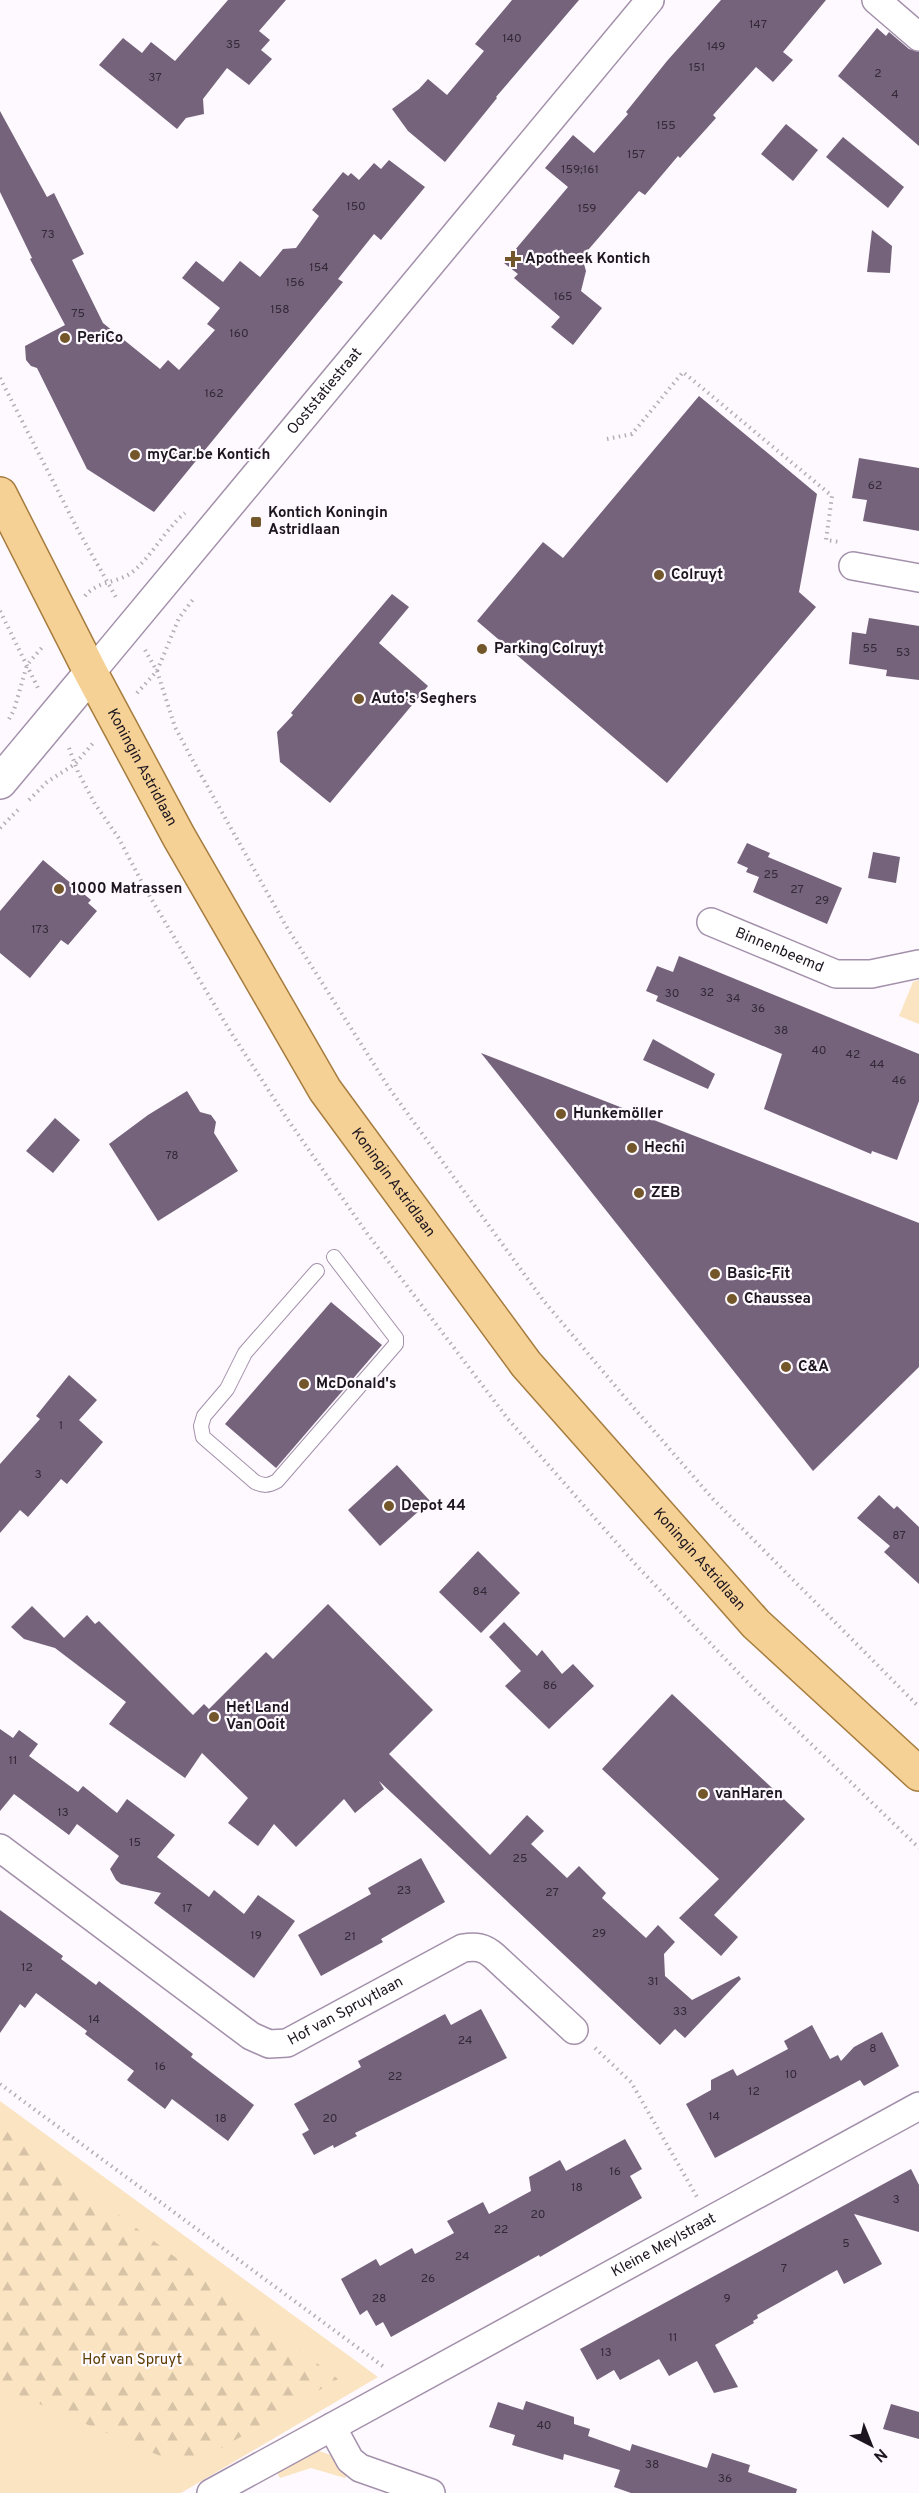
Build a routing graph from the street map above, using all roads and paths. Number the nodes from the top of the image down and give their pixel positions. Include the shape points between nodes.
1 (650, 0) edge
2 (876, 0) edge
3 (919, 37) edge
4 (0, 378) edge
5 (607, 439) dead end
6 (0, 495) edge
7 (857, 567) joint
8 (919, 579) edge
9 (130, 624) junction
10 (90, 673) junction
11 (0, 782) edge
12 (711, 922) dead end
13 (919, 964) edge
14 (334, 1257) dead end
15 (317, 1271) dead end
16 (919, 1707) edge
17 (919, 1774) edge
18 (0, 1848) edge
19 (574, 2030) joint
20 (0, 2084) edge
21 (919, 2106) edge
22 (710, 2219) junction
23 (409, 2385) junction
24 (332, 2427) junction
25 (211, 2493) edge
26 (431, 2493) edge

1 - 9 street, Ooststatiestraat
2 - 3 street
4 - 9 path
5 - 7 path via 632,434 683,372 832,496 826,540 862,545
6 - 10 main road, Koningin Astridlaan
7 - 8 street
9 - 10 street, Ooststatiestraat
9 - 16 path via 157,671 176,727 192,759 291,935 389,1088 529,1280 627,1400 713,1499
10 - 11 street, Ooststatiestraat
10 - 17 main road, Koningin Astridlaan via 325,1090 526,1364 756,1624
12 - 13 street, Binnenbeemd via 836,974 862,975
14 - 15 lane via 396,1338 396,1344 277,1482 263,1486 203,1437 201,1426 204,1416 227,1389 245,1353
18 - 19 street, Hof van Spruytlaan via 251,2036 269,2044 288,2043 463,1948 479,1946
19 - 22 path via 631,2082
20 - 23 path
21 - 22 street, Kleine Meylstraat
22 - 23 street, Kleine Meylstraat
23 - 24 street, Kleine Meylstraat
24 - 25 street
24 - 26 street via 350,2460 360,2468

